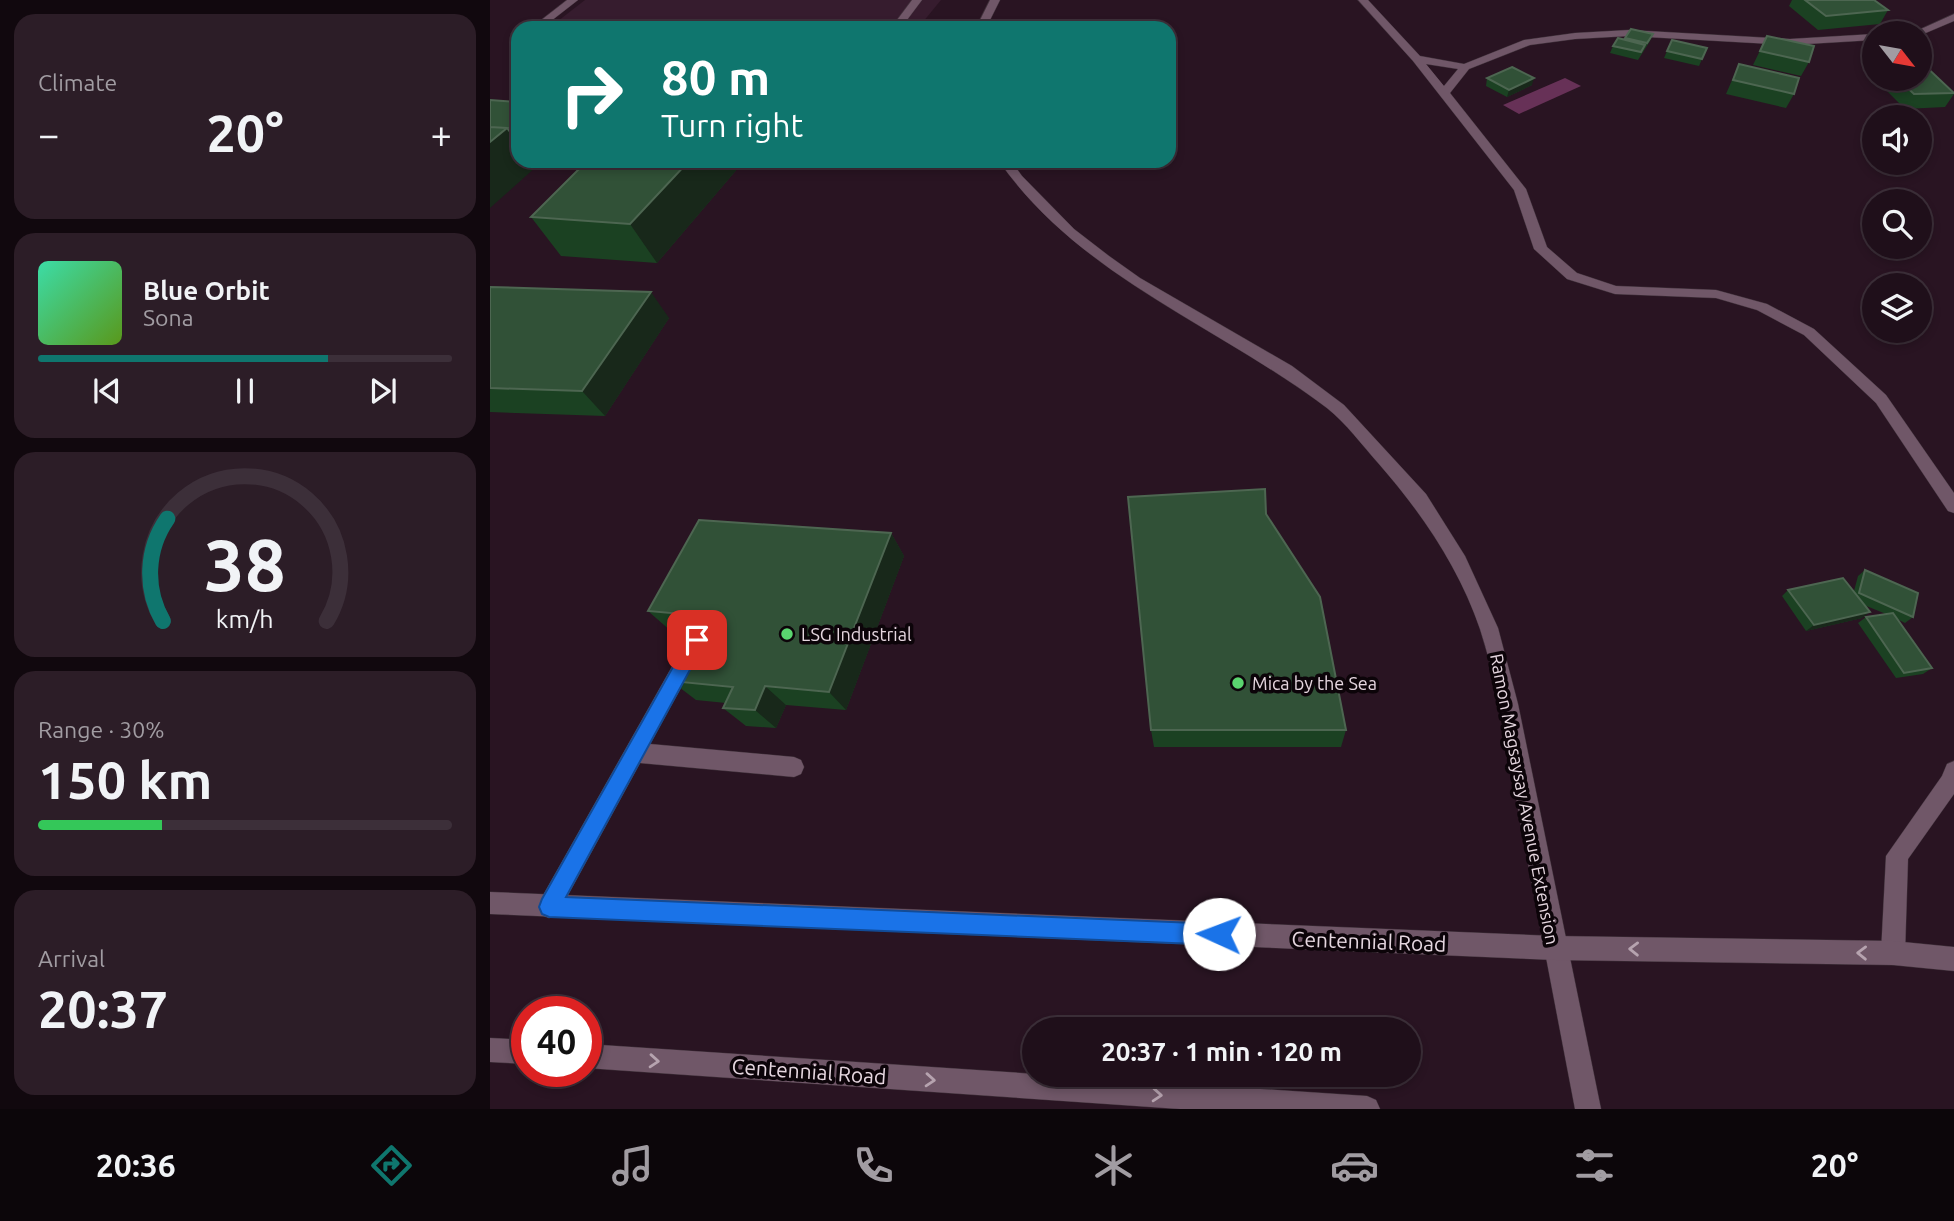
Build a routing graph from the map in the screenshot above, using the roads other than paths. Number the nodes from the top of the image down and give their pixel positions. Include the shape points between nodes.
1 (573, 0) edge
2 (917, 0) edge
3 (995, 0) edge
4 (1363, 0) edge
5 (1954, 17) edge
6 (545, 21) edge
7 (901, 21) edge
8 (984, 21) edge
9 (1932, 27) edge
10 (1862, 38) edge
11 (1417, 59) junction
12 (1465, 67) junction
13 (1444, 94) junction
14 (1010, 168) edge
15 (1954, 506) edge
16 (697, 640) edge
17 (636, 753) junction
18 (794, 767) dead end
19 (1954, 771) edge
20 (490, 903) edge
21 (549, 907) junction
22 (1555, 948) junction
23 (1893, 953) junction
24 (1954, 959) edge
25 (490, 1050) edge
26 (511, 1051) edge
27 (602, 1057) edge
28 (1367, 1109) edge
29 (1588, 1109) edge

1 - 6 street
2 - 7 street
3 - 8 street
4 - 11 street
5 - 9 street
10 - 12 street via 1790,42 1629,33 1575,36 1528,42
11 - 12 street
11 - 13 street
12 - 13 street
13 - 15 street via 1520,189 1541,249 1572,276 1615,290 1716,294 1762,307 1810,332 1881,399
14 - 22 street, Ramon Magsaysay Avenue Extension via 1069,232 1104,259 1287,370 1339,409 1420,499 1459,561 1489,628
16 - 17 street
17 - 18 street
17 - 21 street
19 - 23 street via 1897,856
20 - 21 street, Centennial Road
21 - 22 street, Centennial Road
23 -> 22 street, Centennial Road
22 - 29 street, Ramon Magsaysay Avenue Extension
23 - 24 street, Centennial Road
25 - 26 street
27 -> 28 street, Centennial Road

